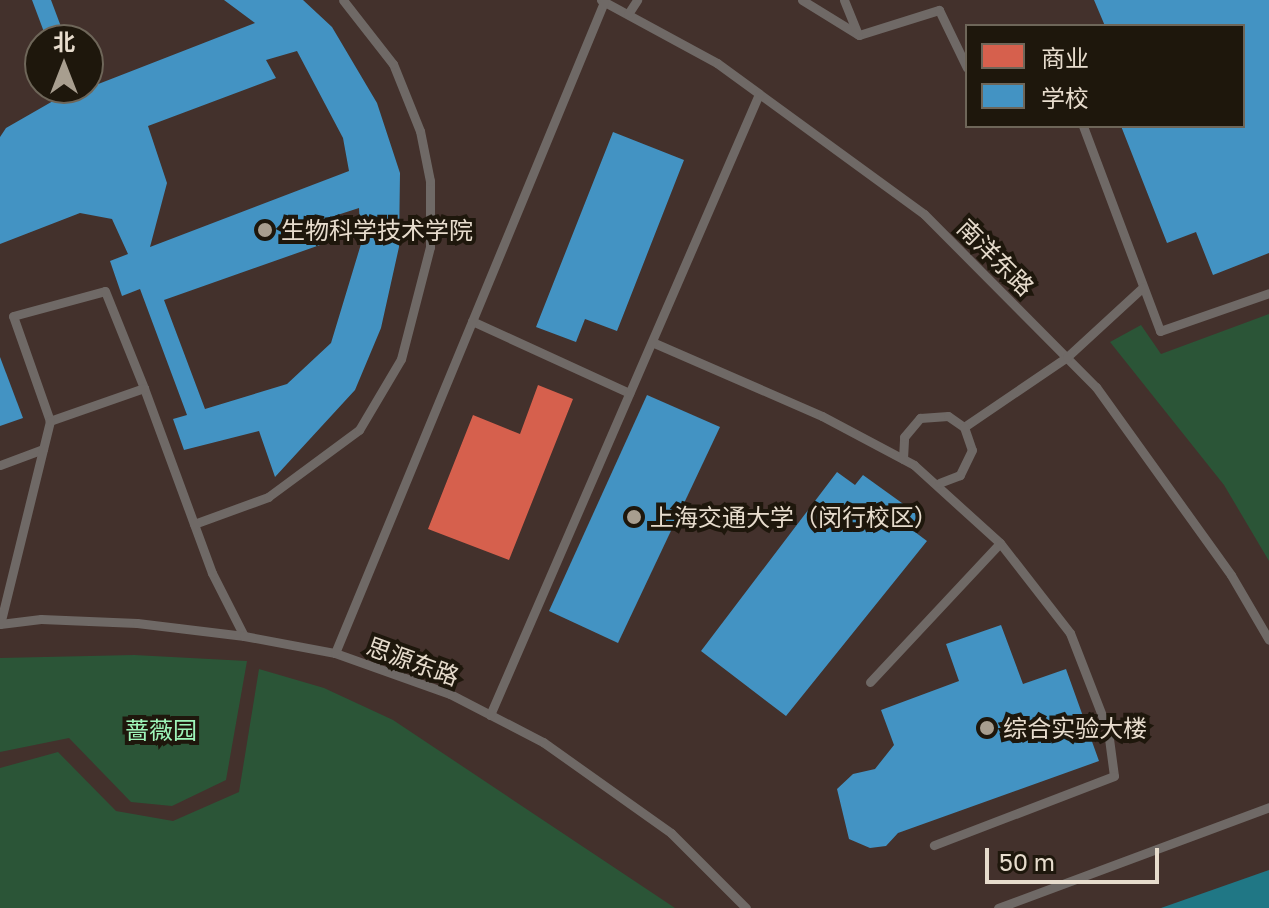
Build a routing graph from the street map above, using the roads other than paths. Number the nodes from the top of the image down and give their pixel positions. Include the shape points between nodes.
1 (343, 0) edge
2 (637, 0) edge
3 (802, 0) edge
4 (844, 0) edge
5 (602, 1) edge
6 (937, 5) edge
7 (628, 14) junction
8 (859, 35) junction
9 (965, 64) edge
10 (759, 94) junction
11 (1084, 128) edge
12 (1143, 287) junction
13 (1269, 293) edge
14 (472, 321) junction
15 (652, 342) junction
16 (1067, 357) junction
17 (144, 388) junction
18 (629, 393) junction
19 (50, 421) junction
20 (964, 427) junction
21 (43, 449) junction
22 (903, 459) junction
23 (0, 465) edge
24 (939, 483) junction
25 (194, 524) junction
26 (1000, 543) junction
27 (0, 624) edge
28 (244, 636) junction
29 (1269, 640) edge
30 (335, 653) junction
31 (870, 682) dead end
32 (490, 715) junction
33 (1269, 807) edge
34 (934, 845) dead end
35 (746, 908) edge
36 (998, 908) edge

1 - 25 lane via 393,64 420,131 430,181 430,247 401,359 359,430 268,497
2 - 7 lane
3 - 8 lane
4 - 8 lane
5 - 7 lane, 南洋东路
5 - 14 lane
6 - 8 lane
6 - 9 lane
7 - 10 lane, 南洋东路 via 717,63
10 - 15 lane
10 - 16 lane, 南洋东路 via 924,214
11 - 12 lane
12 - 13 lane via 1160,331
12 - 16 lane
14 - 18 lane
14 - 30 lane
15 - 18 lane
15 - 22 lane via 822,416
16 - 20 lane
16 - 29 lane, 南洋东路 via 1114,412 1231,575
17 - 19 lane
17 - 19 lane via 105,291 13,316
17 - 25 lane
18 - 32 lane
19 - 21 lane
20 - 22 lane via 948,416 920,418 904,437
20 - 24 lane via 972,450 960,475
21 - 23 lane
21 - 27 lane
22 - 24 lane
24 - 26 lane
25 - 28 lane
26 - 31 lane
26 - 34 lane via 1070,633 1108,731 1114,776
27 - 28 lane, 思源东路 via 41,619 137,623
28 - 30 lane, 思源东路
30 - 32 lane, 思源东路 via 450,694
32 - 35 lane, 思源东路 via 543,742 671,833
33 - 36 lane

